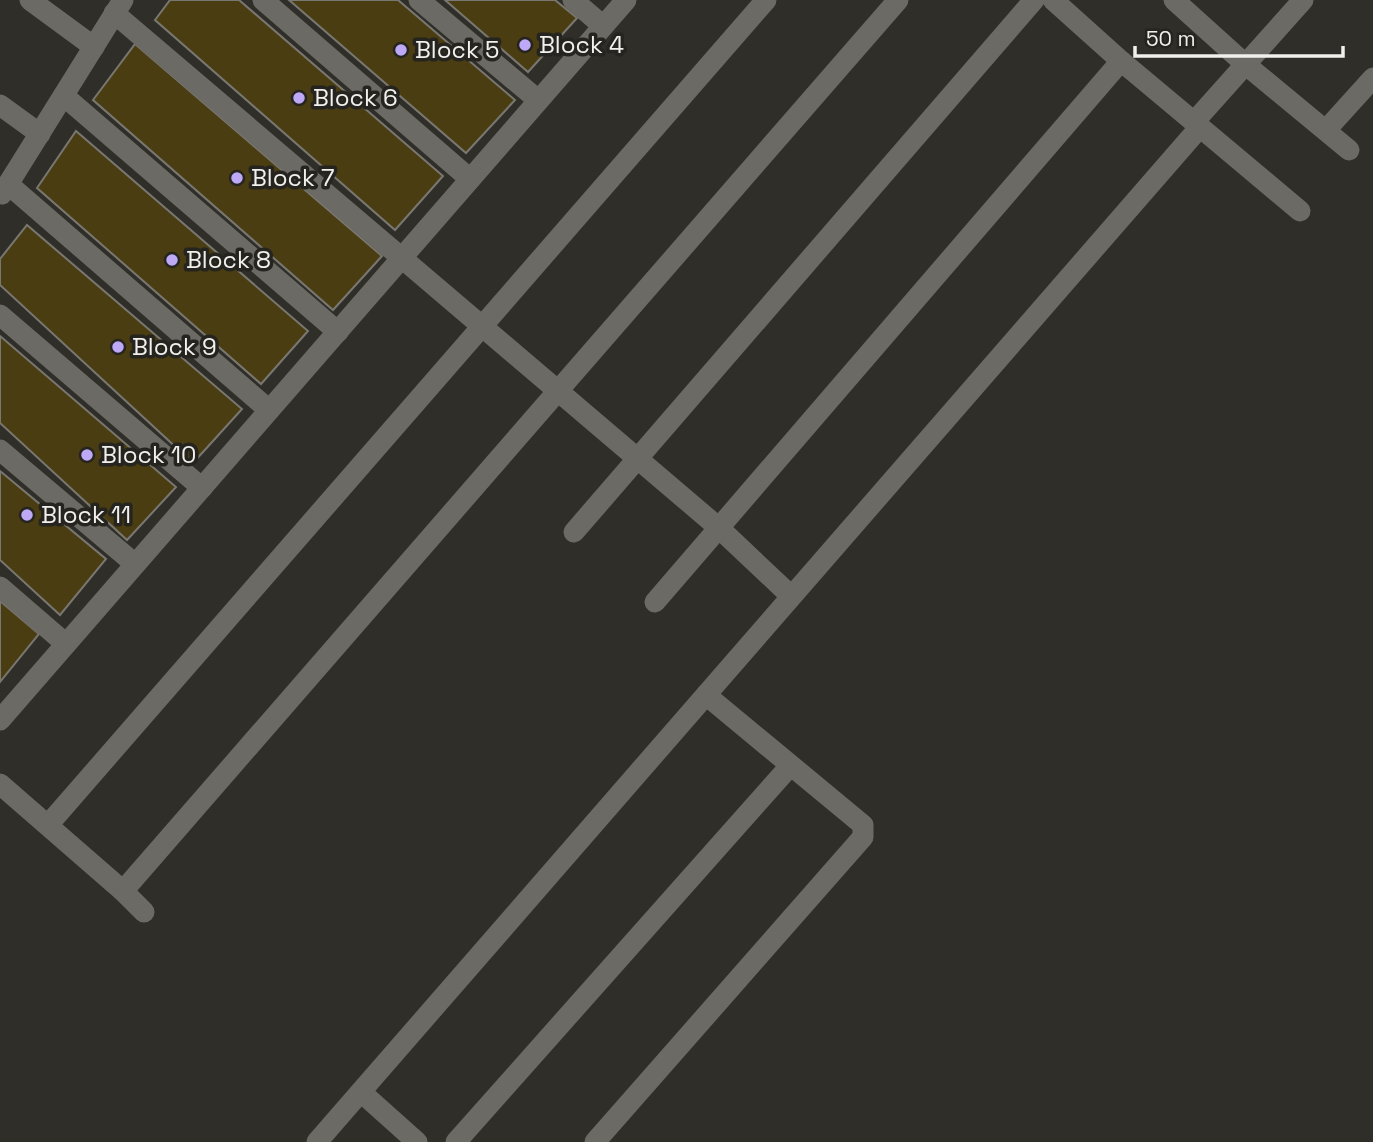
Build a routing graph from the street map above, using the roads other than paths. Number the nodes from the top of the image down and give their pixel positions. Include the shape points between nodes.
1 (30, 0) edge
2 (263, 0) edge
3 (419, 0) edge
4 (573, 0) edge
5 (626, 0) edge
6 (766, 0) edge
7 (898, 0) edge
8 (1034, 0) edge
9 (1053, 0) edge
10 (1174, 0) edge
11 (1303, 0) edge
12 (118, 7) edge
13 (603, 26) junction
14 (94, 47) junction
15 (1121, 61) junction
16 (1245, 64) junction
17 (1373, 78) edge
18 (64, 96) junction
19 (538, 100) junction
20 (0, 105) edge
21 (1197, 124) junction
22 (1326, 130) junction
23 (40, 134) junction
24 (1349, 150) dead end
25 (470, 179) junction
26 (4, 191) edge
27 (1300, 211) dead end
28 (401, 258) junction
29 (0, 316) edge
30 (483, 326) junction
31 (338, 331) junction
32 (558, 390) junction
33 (269, 410) junction
34 (0, 450) edge
35 (638, 459) junction
36 (202, 488) junction
37 (719, 528) junction
38 (575, 533) dead end
39 (135, 564) junction
40 (0, 587) edge
41 (791, 596) junction
42 (655, 602) dead end
43 (66, 644) junction
44 (706, 695) junction
45 (0, 720) edge
46 (790, 766) junction
47 (0, 784) edge
48 (48, 825) junction
49 (123, 891) junction
50 (144, 912) dead end
51 (361, 1092) junction
52 (317, 1142) edge
53 (417, 1142) edge
54 (456, 1142) edge
55 (595, 1142) edge

1 - 14 street
2 - 25 street
3 - 19 street
4 - 13 street
5 - 13 street
6 - 30 street
7 - 32 street
8 - 35 street
9 - 15 street
10 - 16 street
11 - 16 street
12 - 14 street
12 - 28 street
13 - 19 street
14 - 18 street
15 - 21 street
15 - 37 street
16 - 21 street
16 - 22 street
17 - 22 street
18 - 23 street
18 - 31 street
19 - 25 street
20 - 23 street
21 - 27 street
21 - 41 street
22 - 24 street
23 - 26 street
25 - 28 street
26 - 33 street
28 - 30 street
28 - 31 street
29 - 36 street
30 - 32 street
30 - 48 street
31 - 33 street
32 - 35 street
32 - 49 street
33 - 36 street
34 - 39 street
35 - 37 street
35 - 38 street
36 - 39 street
37 - 41 street
37 - 42 street
39 - 43 street
40 - 43 street
41 - 44 street
43 - 45 street
44 - 46 street
44 - 51 street
46 - 54 street
46 - 55 street via 863,825 863,837
47 - 48 street
48 - 49 street
49 - 50 street
51 - 52 street
51 - 53 street

